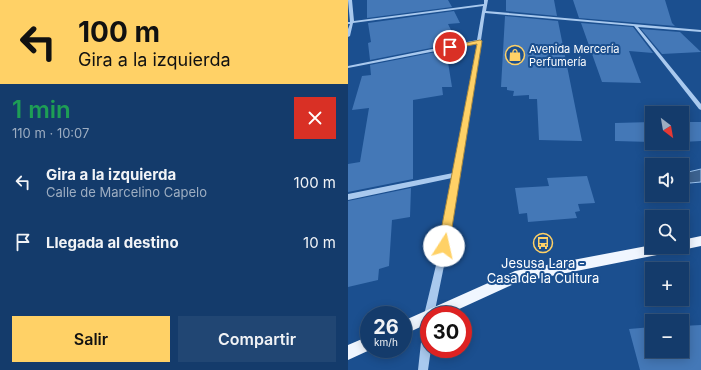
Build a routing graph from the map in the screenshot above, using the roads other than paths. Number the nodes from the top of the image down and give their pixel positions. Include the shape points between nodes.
1 (350, 0) edge
2 (486, 2) edge
3 (484, 12) junction
4 (350, 23) edge
5 (636, 26) junction
6 (701, 31) edge
7 (348, 36) edge
8 (480, 41) junction
9 (348, 67) edge
10 (701, 108) edge
11 (456, 175) junction
12 (348, 197) edge
13 (701, 241) edge
14 (689, 244) edge
15 (645, 252) edge
16 (432, 306) edge
17 (452, 306) edge
18 (360, 347) edge
19 (348, 353) edge
20 (424, 358) edge
21 (422, 370) edge

1 - 4 street
2 - 3 street
2 - 4 street
3 - 5 street
3 - 8 street
4 - 7 street
5 - 6 street
5 - 10 street
8 - 9 street
8 - 11 street
11 - 12 street
11 - 16 street
13 - 14 main road
15 - 17 main road via 515,277
18 - 19 main road
20 - 21 street

